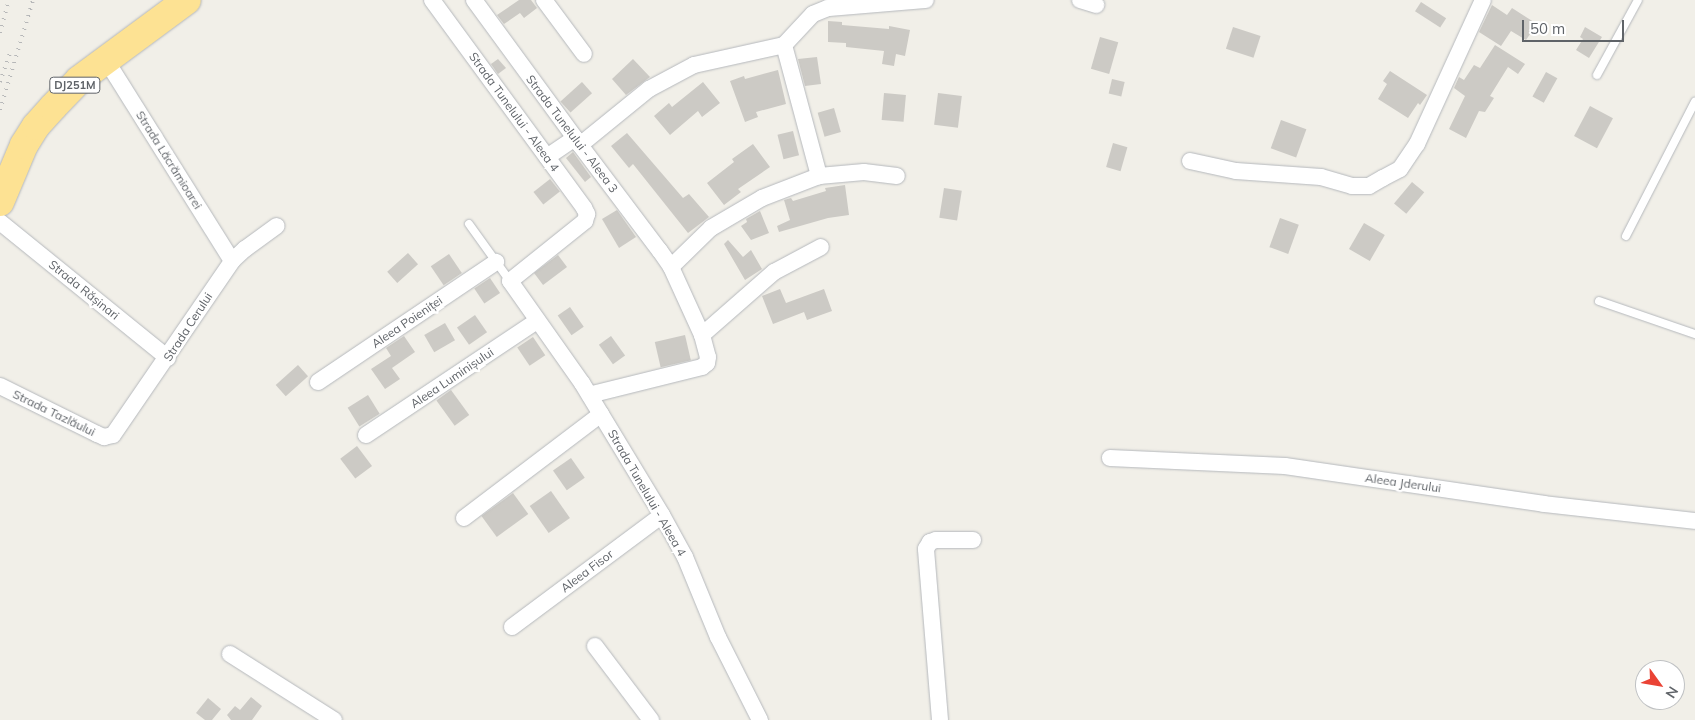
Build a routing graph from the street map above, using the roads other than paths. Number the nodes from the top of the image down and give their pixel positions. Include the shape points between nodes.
1 (187, 0) edge
2 (432, 0) edge
3 (474, 0) edge
4 (544, 0) edge
5 (926, 0) edge
6 (1080, 0) edge
7 (1483, 0) edge
8 (1638, 0) edge
9 (1096, 5) dead end
10 (784, 46) junction
11 (584, 54) dead end
12 (106, 60) junction
13 (1597, 75) dead end
14 (1695, 102) edge
15 (577, 142) junction
16 (547, 157) junction
17 (1190, 161) dead end
18 (819, 176) junction
19 (897, 176) dead end
20 (0, 202) edge
21 (0, 222) edge
22 (469, 224) dead end
23 (277, 226) dead end
24 (1626, 236) dead end
25 (821, 247) dead end
26 (232, 261) junction
27 (496, 262) junction
28 (671, 267) junction
29 (510, 281) junction
30 (1599, 301) dead end
31 (537, 321) junction
32 (1695, 334) edge
33 (702, 335) junction
34 (168, 358) junction
35 (318, 382) dead end
36 (0, 386) edge
37 (589, 395) junction
38 (601, 414) junction
39 (366, 435) dead end
40 (108, 436) joint
41 (1110, 458) dead end
42 (662, 515) junction
43 (464, 518) dead end
44 (1695, 521) edge
45 (973, 540) dead end
46 (512, 627) dead end
47 (595, 646) dead end
48 (230, 654) dead end
49 (334, 720) edge
50 (652, 720) edge
51 (760, 720) edge
52 (940, 720) edge

1 - 12 highway, DJ251M
2 - 16 street, Strada Tunelului - Aleea 4
3 - 15 street, Strada Tunelului - Aleea 3
4 - 11 street
5 - 10 street via 828,8 813,14
6 - 9 street
7 - 17 street via 1417,144 1400,169 1369,186 1352,186 1321,177 1236,171
8 - 13 lane
10 - 15 street via 694,66 649,89
10 - 18 street
12 - 20 highway, DJ251M via 79,80 36,126
12 - 26 street, Strada Lăcrămioarei
14 - 24 lane
15 - 16 street
15 - 28 street, Strada Tunelului - Aleea 3
16 - 29 street, Strada Tunelului - Aleea 4 via 584,208 587,214 585,221
18 - 19 street via 864,172
18 - 28 street via 742,209 712,228
21 - 34 street, Strada Rășinari
22 - 27 lane, Strada Tunelului - Aleea 4
23 - 26 street, Strada Cerului
25 - 33 street via 774,272
26 - 34 street, Strada Cerului
27 - 29 lane, Strada Tunelului - Aleea 4
27 - 35 street, Aleea Poieniței
28 - 33 street, Strada Tunelului - Aleea 3
29 - 31 street, Strada Tunelului - Aleea 4
30 - 32 lane
31 - 37 street, Strada Tunelului - Aleea 4
31 - 39 street, Aleea Luminișului
33 - 37 street, Strada Tunelului - Aleea 3 via 708,357 702,367
34 - 40 street, Strada Cerului via 119,429
36 - 40 street, Strada Tazlăului via 97,434
37 - 38 street, Strada Tunelului - Aleea 4
38 - 42 street, Strada Tunelului - Aleea 4
38 - 43 street
41 - 44 street, Aleea Jderului via 1286,466 1544,504
42 - 46 street, Aleea Fisor
42 - 51 street, Strada Tunelului - Aleea 4 via 685,557 718,637
45 - 52 street via 936,540 930,542 926,549
47 - 50 street
48 - 49 street

